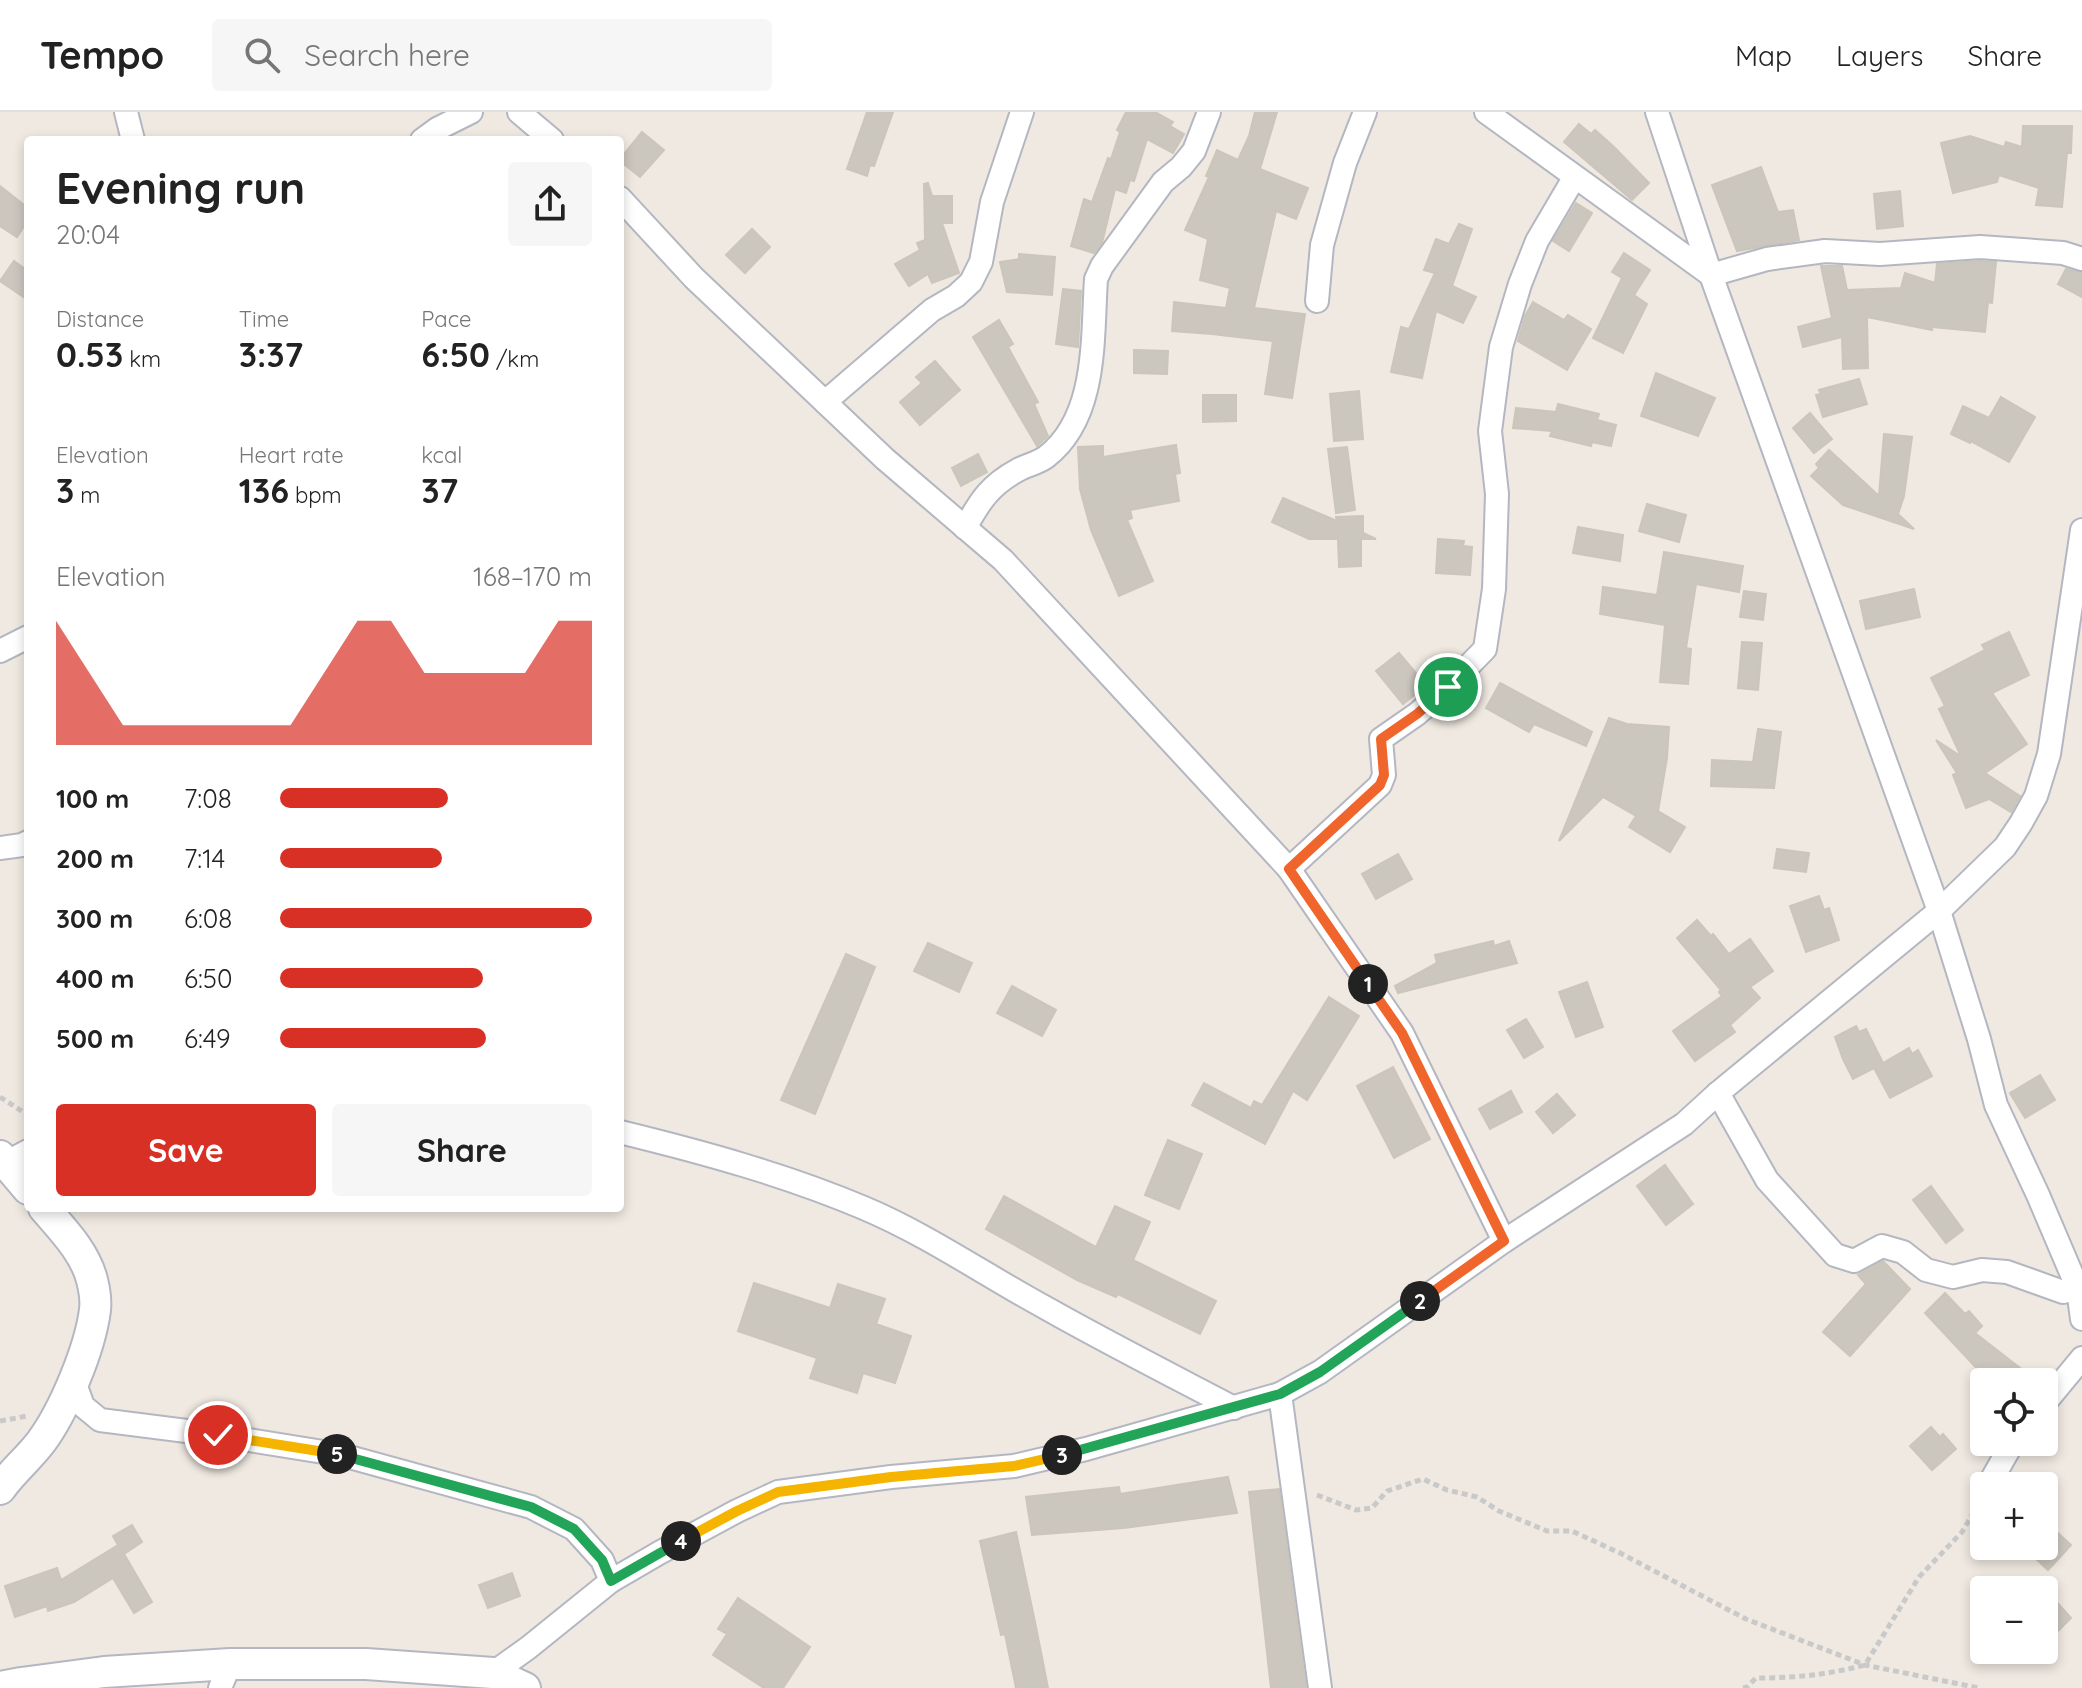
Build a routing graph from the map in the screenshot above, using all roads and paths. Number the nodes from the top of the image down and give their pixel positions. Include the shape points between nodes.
1 (126, 112) edge
2 (471, 112) edge
3 (519, 112) edge
4 (1022, 112) edge
5 (1209, 112) edge
6 (1365, 112) edge
7 (1486, 112) edge
8 (1657, 112) edge
9 (132, 136) edge
10 (427, 136) edge
11 (547, 136) edge
12 (1574, 178) junction
13 (624, 202) edge
14 (2082, 259) edge
15 (1711, 275) junction
16 (1317, 301) dead end
17 (825, 402) junction
18 (965, 528) junction
19 (2082, 530) edge
20 (24, 639) edge
21 (0, 651) edge
22 (24, 843) edge
23 (0, 848) edge
24 (1289, 869) junction
25 (1939, 911) junction
26 (1718, 1093) junction
27 (0, 1097) edge
28 (24, 1112) edge
29 (624, 1133) edge
30 (15, 1156) edge
31 (24, 1179) edge
32 (47, 1212) edge
33 (1504, 1241) junction
34 (2080, 1288) edge
35 (2082, 1319) edge
36 (2082, 1358) edge
37 (74, 1381) junction
38 (2058, 1387) edge
39 (1280, 1394) junction
40 (1234, 1408) junction
41 (1292, 1485) junction
42 (0, 1489) edge
43 (1970, 1518) edge
44 (611, 1581) junction
45 (1865, 1665) junction
46 (493, 1673) junction
47 (225, 1676) edge
48 (440, 1679) edge
49 (0, 1687) edge
50 (525, 1688) edge
51 (1320, 1688) edge
52 (1743, 1688) edge
53 (1979, 1688) edge

1 - 9 street
2 - 10 street
3 - 11 street
4 - 17 street via 971,282
5 - 18 street via 1194,151 1163,182 1096,279 1089,381 1076,419 1059,446 1042,460 998,481
6 - 16 street via 1322,245
7 - 12 street
8 - 15 street
12 - 15 street
12 - 24 street via 1537,241 1501,347 1490,431 1497,494 1494,589 1485,649 1417,714 1381,739 1380,785
13 - 17 street via 694,278
14 - 15 street via 1980,247 1880,254 1825,251 1767,259
15 - 25 street
17 - 18 street
18 - 24 street via 1036,594
19 - 25 street via 2049,754 2036,796 2005,847
20 - 21 street
22 - 23 street
24 - 33 street via 1402,1033
25 - 26 street
25 - 34 street via 1996,1105
26 - 33 street via 1684,1124
26 - 34 street via 1767,1180 1835,1255 1854,1261 1882,1246 1903,1252 1926,1270 1953,1277 1982,1270 2007,1272 2063,1292
27 - 28 path
29 - 40 street via 799,1183 866,1209
30 - 31 street
32 - 37 street via 75,1245 92,1278 95,1309
33 - 39 street via 1320,1372
34 - 35 street
36 - 38 street
37 - 42 street via 42,1441
37 - 44 street via 83,1406 100,1420 342,1455 531,1507 574,1529 602,1560
39 - 40 street
39 - 41 street
40 - 44 street via 1014,1466 778,1492
41 - 45 path via 1356,1510 1372,1508 1387,1491 1423,1479 1477,1497 1547,1531 1572,1531 1746,1619
41 - 51 street
43 - 45 path via 1919,1577
44 - 46 street
45 - 52 path via 1807,1677 1756,1678
45 - 53 path
46 - 48 street
46 - 50 street
47 - 48 street via 366,1664
47 - 49 street via 104,1672

